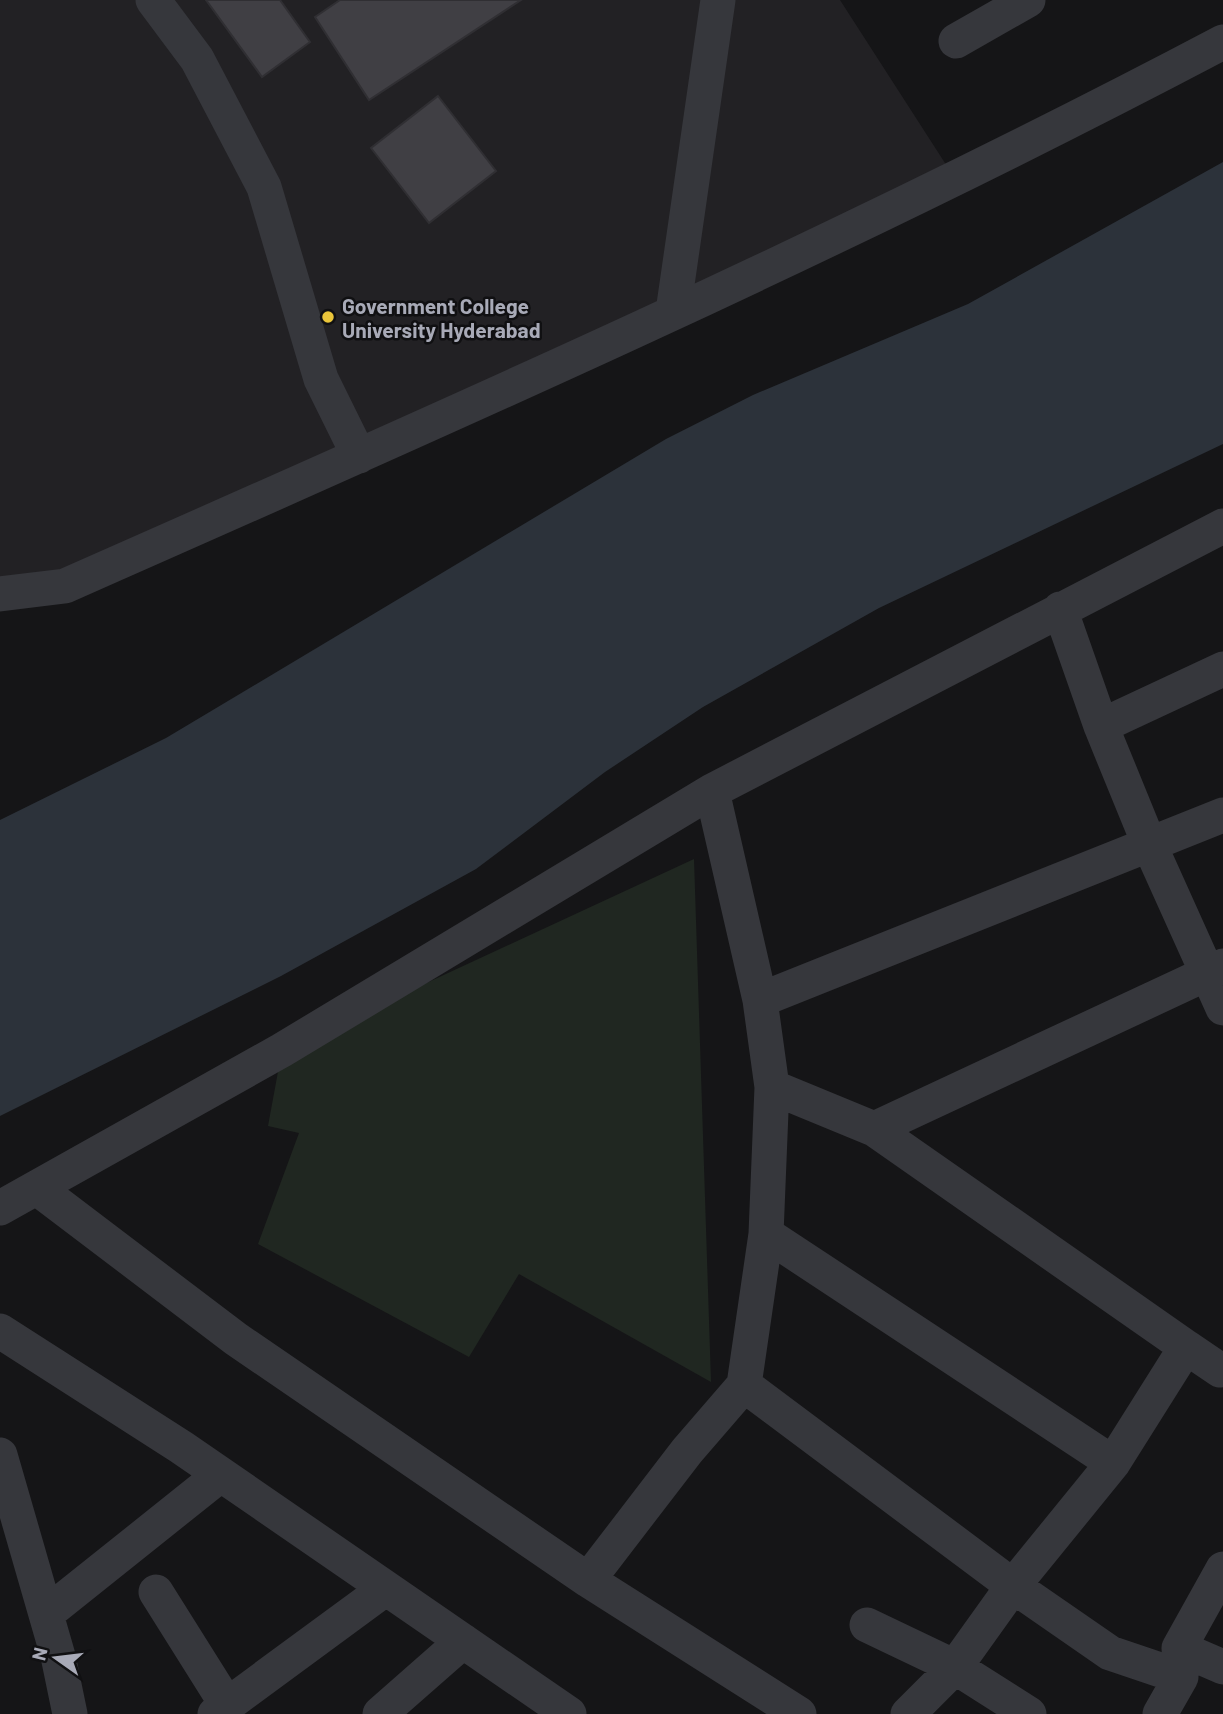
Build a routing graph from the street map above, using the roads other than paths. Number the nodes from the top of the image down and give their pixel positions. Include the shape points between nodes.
1 (153, 0) edge
2 (718, 0) edge
3 (1028, 0) edge
4 (956, 41) dead end
5 (1223, 42) edge
6 (673, 313) junction
7 (359, 456) junction
8 (1223, 526) edge
9 (0, 594) edge
10 (1060, 608) junction
11 (1223, 670) edge
12 (1101, 726) junction
13 (712, 791) junction
14 (1223, 815) edge
15 (1150, 846) junction
16 (1215, 970) edge
17 (761, 1000) junction
18 (1223, 1007) edge
19 (772, 1087) junction
20 (874, 1129) junction
21 (37, 1188) junction
22 (0, 1208) edge
23 (766, 1234) junction
24 (0, 1331) edge
25 (1186, 1347) junction
26 (1220, 1370) dead end
27 (744, 1385) junction
28 (0, 1455) edge
29 (1113, 1463) junction
30 (220, 1475) junction
31 (1223, 1569) edge
32 (588, 1580) junction
33 (1013, 1586) junction
34 (385, 1589) junction
35 (156, 1592) dead end
36 (46, 1614) junction
37 (867, 1625) dead end
38 (463, 1641) junction
39 (1180, 1662) junction
40 (955, 1667) junction
41 (1223, 1667) edge
42 (221, 1710) edge
43 (70, 1714) edge
44 (380, 1714) edge
45 (569, 1714) edge
46 (799, 1714) edge
47 (908, 1714) edge
48 (1029, 1714) edge
49 (1160, 1714) edge

1 - 7 street via 197,59 264,187 321,379
2 - 6 street
3 - 4 street
5 - 6 street via 1096,109
6 - 7 street
7 - 9 street via 65,586
8 - 10 street
10 - 12 street
10 - 13 street
11 - 12 street
12 - 15 street
13 - 17 street
13 - 21 street via 282,1050
14 - 15 street
15 - 16 street
15 - 17 street
16 - 18 street
16 - 20 street
17 - 19 street
19 - 20 street
19 - 23 street
20 - 25 street
21 - 22 street
21 - 32 street via 236,1339
23 - 27 street
23 - 29 street
24 - 30 street
25 - 26 street
25 - 29 street
27 - 32 street
27 - 33 street
28 - 36 street
29 - 33 street
30 - 34 street
30 - 36 street
31 - 39 street
32 - 46 street
33 - 39 street via 1110,1653
33 - 40 street
34 - 38 street
34 - 42 street
35 - 42 street
36 - 43 street
37 - 40 street
38 - 44 street
38 - 45 street
39 - 41 street
39 - 49 street
40 - 47 street
40 - 48 street

